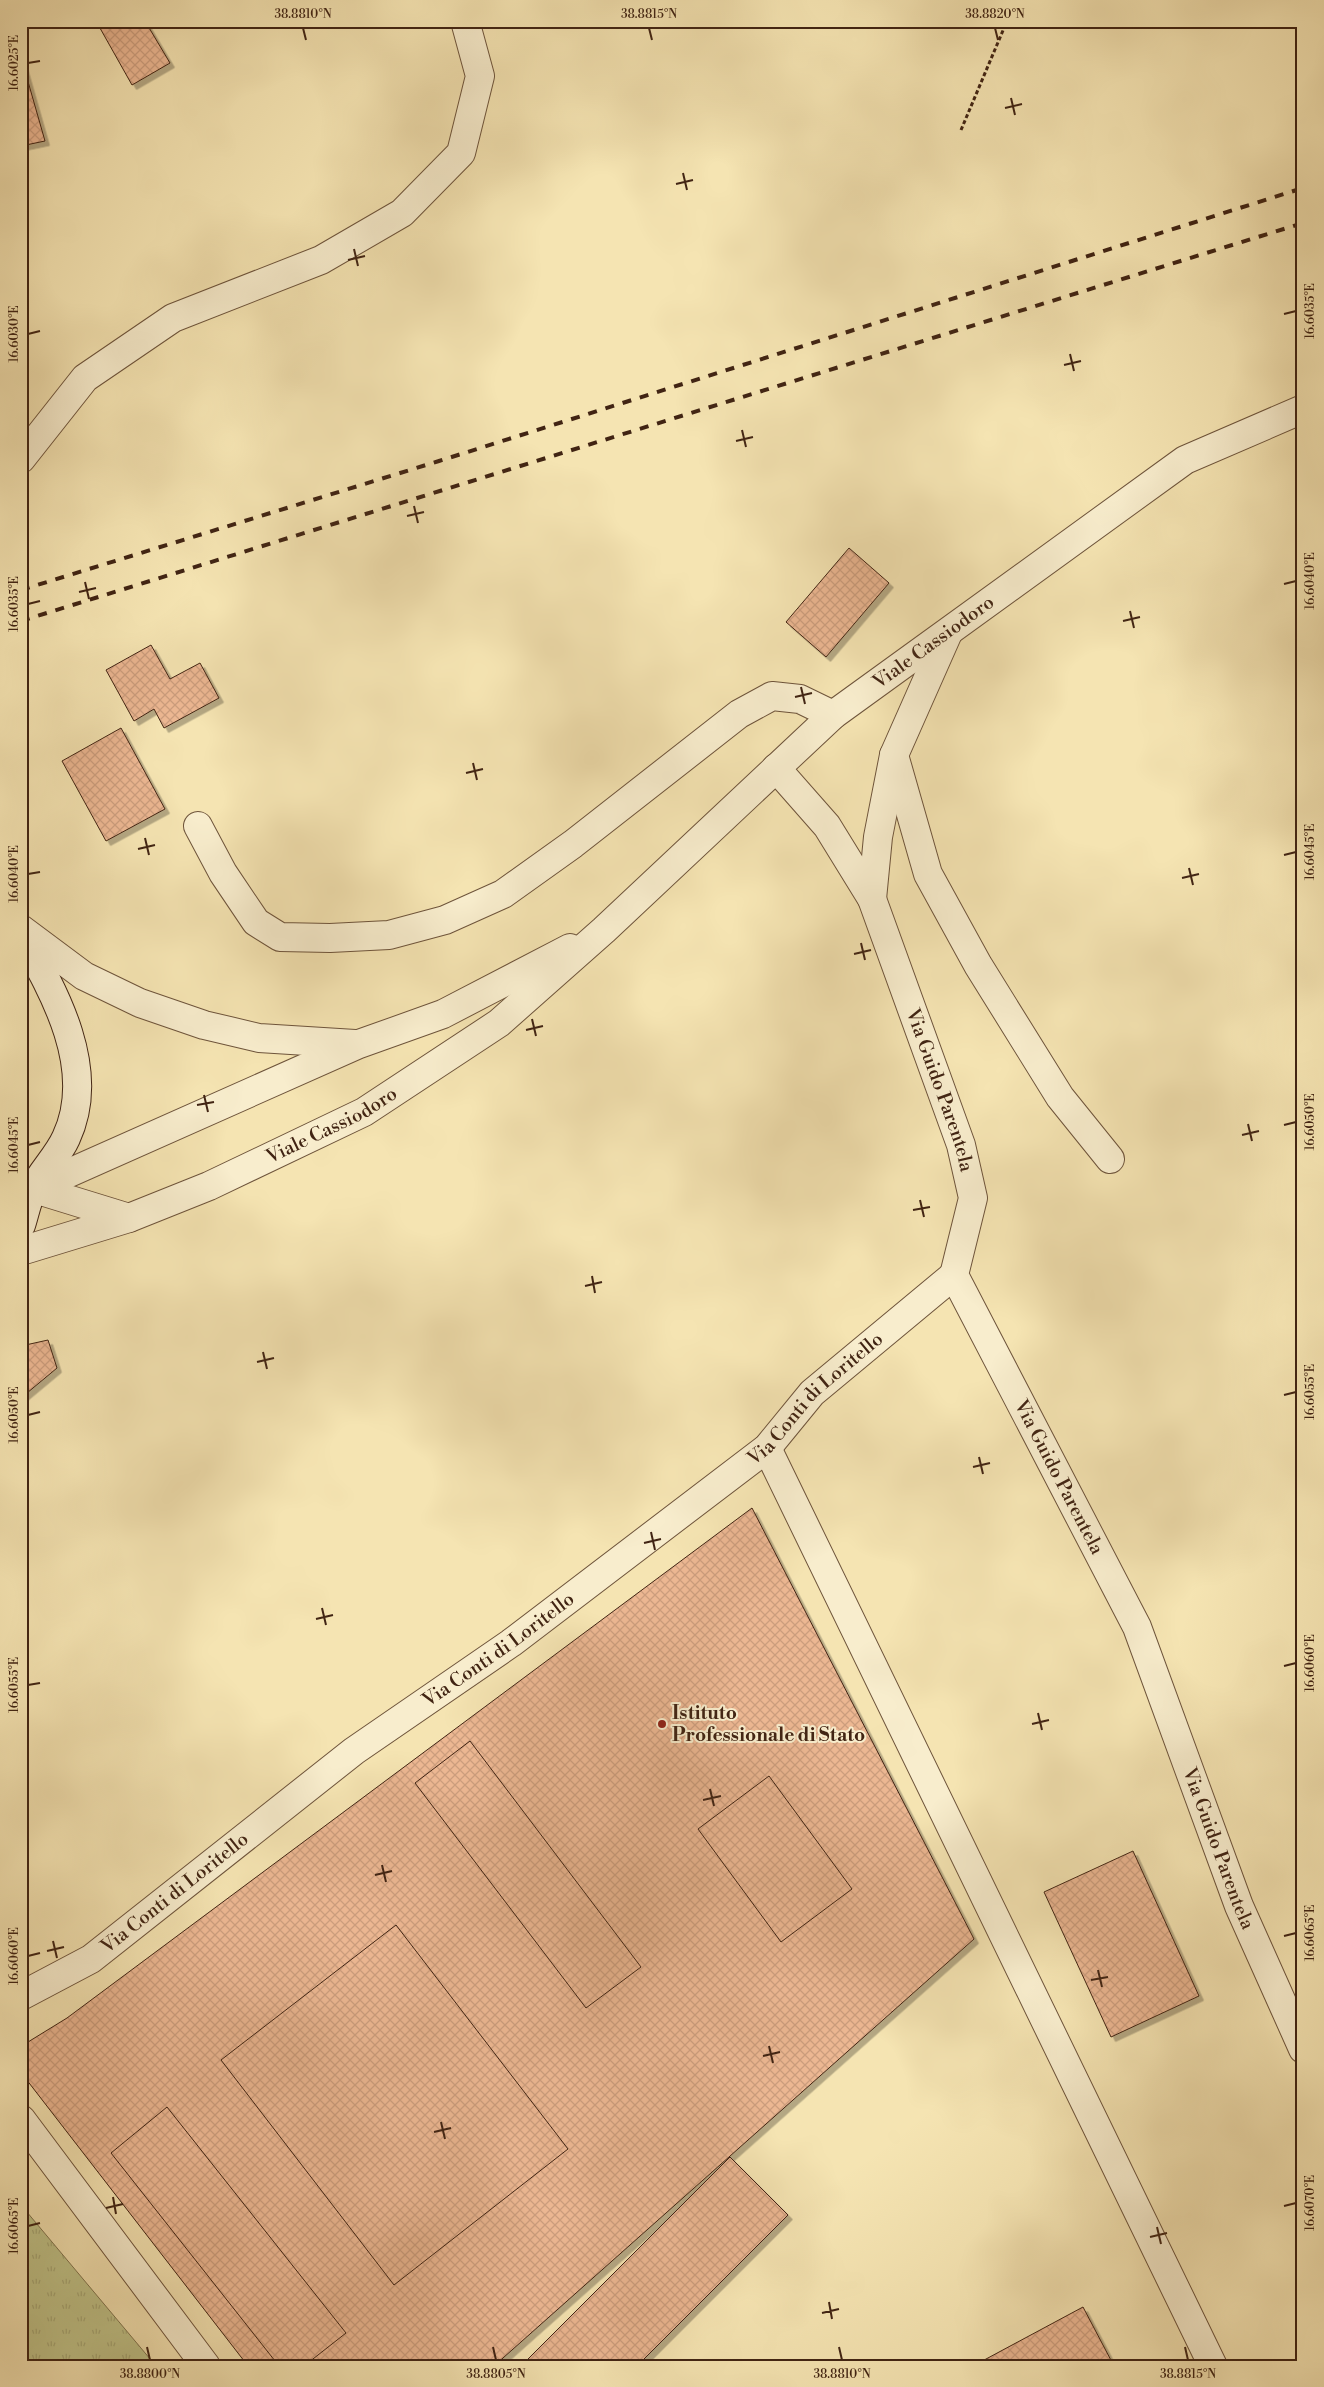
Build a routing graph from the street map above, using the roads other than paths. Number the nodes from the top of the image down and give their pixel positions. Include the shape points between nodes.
1 (465, 21) edge
2 (1303, 409) edge
3 (21, 459) edge
4 (948, 633) junction
5 (833, 715) junction
6 (894, 755) junction
7 (776, 768) junction
8 (198, 826) dead end
9 (872, 899) junction
10 (21, 929) edge
11 (604, 930) junction
12 (21, 934) edge
13 (359, 1044) junction
14 (1110, 1159) dead end
15 (25, 1188) edge
16 (129, 1218) junction
17 (21, 1225) edge
18 (21, 1251) edge
19 (954, 1275) junction
20 (767, 1448) junction
21 (21, 1996) edge
22 (1303, 2049) edge
23 (21, 2119) edge
24 (206, 2366) edge
25 (1213, 2366) edge

1 - 3 street via 480,76 461,152 402,213 321,260 173,318 86,378
2 - 4 street, Viale Cassiodoro via 1185,460
4 - 5 street, Viale Cassiodoro
4 - 6 street
5 - 7 street, Viale Cassiodoro
5 - 8 street via 800,699 772,696 739,714 574,844 503,894 445,920 389,935 280,937 256,922 223,873
6 - 9 street via 878,837
6 - 14 street via 928,874 978,965 1060,1097
7 - 9 street via 827,826
7 - 11 street, Viale Cassiodoro
9 - 19 street, Via Guido Parentela via 961,1145 973,1198
10 - 13 street via 84,976 140,1003 195,1022 259,1038
11 - 13 street, Viale Cassiodoro via 443,1014
11 - 16 street, Viale Cassiodoro via 498,1023 364,1112 209,1186
12 - 15 street via 47,978 65,1021 76,1068 77,1109 66,1139
13 - 15 street, Viale Cassiodoro
15 - 16 street
15 - 17 street
16 - 18 street, Viale Cassiodoro
19 - 20 street, Via Conti di Loritello via 812,1393
19 - 22 street, Via Guido Parentela via 1137,1627 1239,1906
20 - 21 street, Via Conti di Loritello via 511,1644 354,1751 91,1959
20 - 25 street
23 - 24 street

